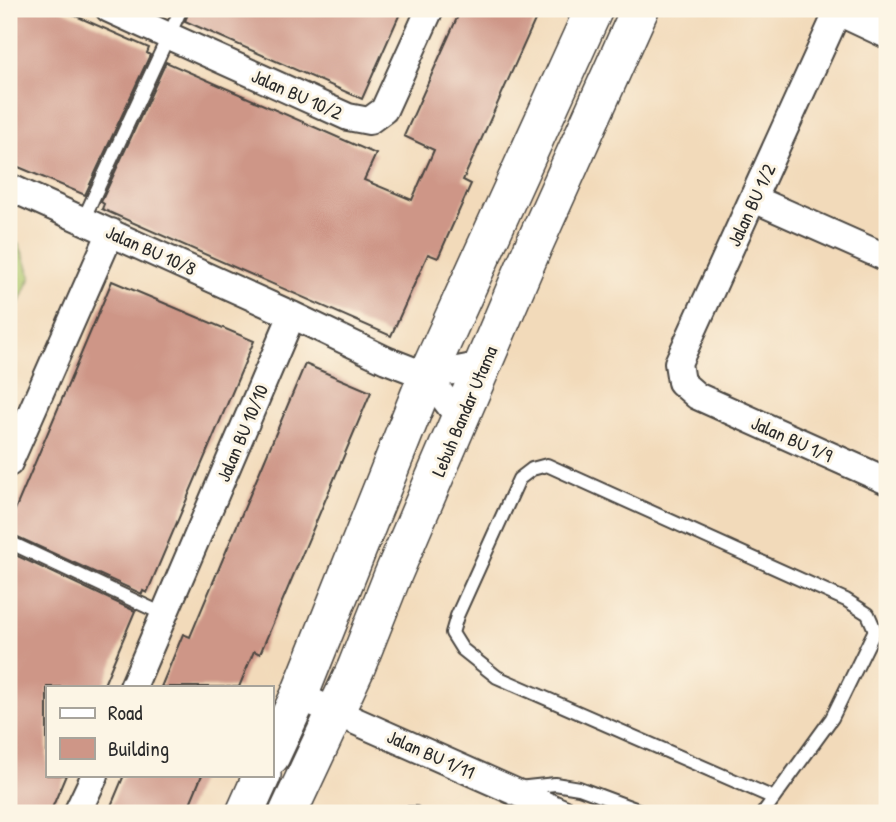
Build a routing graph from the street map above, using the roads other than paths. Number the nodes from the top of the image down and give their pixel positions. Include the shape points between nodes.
1 (109, 9) edge
2 (181, 9) edge
3 (430, 9) edge
4 (594, 9) edge
5 (640, 9) edge
6 (838, 11) edge
7 (887, 35) edge
8 (168, 36) junction
9 (9, 187) edge
10 (754, 199) junction
11 (83, 220) junction
12 (111, 232) junction
13 (887, 258) edge
14 (292, 315) junction
15 (483, 366) junction
16 (428, 376) junction
17 (697, 396) joint
18 (460, 419) junction
19 (9, 463) edge
20 (887, 481) edge
21 (9, 542) edge
22 (166, 615) junction
23 (133, 686) edge
24 (299, 696) junction
25 (337, 712) junction
26 (273, 752) edge
27 (94, 776) edge
28 (262, 776) edge
29 (508, 789) junction
30 (774, 798) junction
31 (78, 813) edge
32 (245, 813) edge
33 (288, 813) edge
34 (407, 813) edge
35 (415, 813) edge
36 (563, 813) edge
37 (646, 813) edge
38 (763, 813) edge

1 - 8 street, Jalan BU 10/2
2 - 8 lane
3 - 8 street, Jalan BU 10/2 via 384,110 369,121 348,117
4 - 16 main road
5 - 15 main road, Lebuh Bandar Utama
6 - 7 street
6 - 10 street, Jalan BU 1/2
8 - 11 lane
9 - 11 street, Jalan BU 10/8
10 - 13 street
10 - 17 street, Jalan BU 1/2 via 678,363 681,382
11 - 12 street, Jalan BU 10/8
12 - 14 street, Jalan BU 10/8
12 - 19 street
14 - 16 street
14 - 22 street, Jalan BU 10/10
15 - 16 street
15 - 18 main road, Lebuh Bandar Utama
16 - 18 street
16 - 24 main road
17 - 20 street, Jalan BU 1/9
18 - 25 main road, Lebuh Bandar Utama
21 - 22 lane
22 - 23 street, Jalan BU 10/10
24 - 25 street, Jalan BU 1/11
24 - 26 main road
25 - 29 street, Jalan BU 1/11
25 - 33 main road, Lebuh Bandar Utama
27 - 31 street
28 - 32 main road
29 - 36 street, Jalan BU 1/11
29 - 37 lane via 555,784 579,788
30 - 30 lane via 832,718 875,630 868,614 547,465 532,469 519,479 457,616 452,633 462,649 497,677
30 - 38 lane
34 - 35 lane

